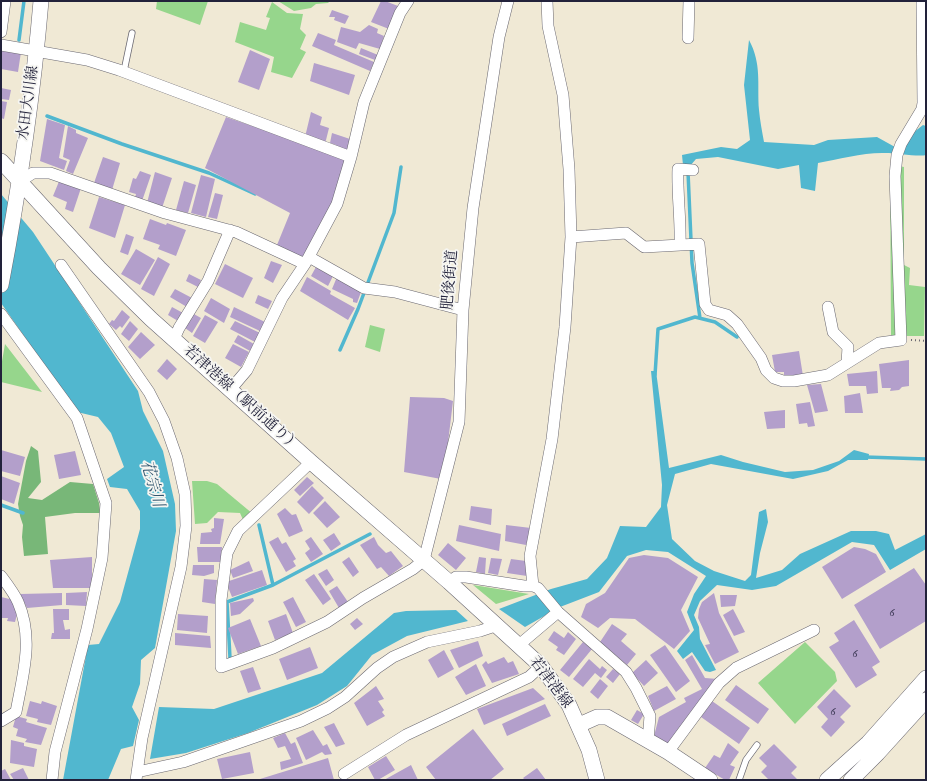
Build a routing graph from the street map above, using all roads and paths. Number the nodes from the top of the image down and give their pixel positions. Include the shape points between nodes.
1 (4, 1) edge
2 (41, 1) edge
3 (408, 1) edge
4 (508, 1) edge
5 (547, 1) edge
6 (689, 1) edge
7 (922, 1) edge
8 (1, 32) edge
9 (132, 33) dead end
10 (688, 38) dead end
11 (1, 45) edge
12 (36, 51) junction
13 (124, 71) junction
14 (351, 157) junction
15 (1, 161) edge
16 (689, 170) dead end
17 (19, 182) junction
18 (230, 230) junction
19 (571, 237) junction
20 (682, 245) junction
21 (307, 260) junction
22 (61, 265) dead end
23 (1, 285) edge
24 (828, 307) dead end
25 (463, 310) junction
26 (1, 314) edge
27 (174, 339) junction
28 (901, 340) junction
29 (926, 341) edge
30 (847, 363) junction
31 (230, 390) junction
32 (311, 462) junction
33 (424, 560) junction
34 (1, 576) edge
35 (449, 582) junction
36 (535, 587) junction
37 (475, 605) joint
38 (558, 612) junction
39 (494, 622) junction
40 (814, 630) dead end
41 (519, 645) junction
42 (541, 666) junction
43 (926, 678) edge
44 (926, 700) edge
45 (1, 721) edge
46 (579, 725) junction
47 (648, 741) junction
48 (757, 746) dead end
49 (668, 752) junction
50 (344, 774) dead end
51 (137, 776) edge
52 (52, 780) edge
53 (597, 780) edge
54 (710, 780) edge
55 (739, 780) edge
56 (827, 780) edge
57 (851, 780) edge

1 - 8 street
2 - 12 main road, 水田大川線
3 - 14 street via 400,13 364,102
4 - 25 street, 肥後街道 via 499,37 473,208
5 - 19 street via 548,26 563,95
6 - 10 street
7 - 28 street via 924,103 899,150 895,176
9 - 13 lane
11 - 12 street
12 - 13 street via 87,60
12 - 17 main road, 水田大川線
13 - 14 street
14 - 21 street via 337,204
15 - 17 main road, 若津港線（駅前通り）
16 - 20 street via 678,169
17 - 18 street via 33,174 50,172 165,213
17 - 23 main road, 水田大川線
17 - 27 main road, 若津港線（駅前通り） via 98,268
18 - 21 street
18 - 27 street via 208,281
19 - 20 street via 626,233 644,247
19 - 36 street via 565,327 552,439 530,556
20 - 30 street via 699,244 705,304 709,310 727,315 737,324 761,358 766,370 774,378 794,381 828,375
21 - 25 street via 366,288 395,292
21 - 31 street via 282,298 247,370
22 - 51 street via 150,392 177,458 185,494 186,526 181,567 143,733
24 - 30 street via 833,332 848,347
25 - 33 street, 肥後街道 via 459,422
26 - 52 street via 76,418 106,503 102,558 87,630 54,752
27 - 31 main road, 若津港線（駅前通り）
28 - 29 path
28 - 30 street via 880,343
31 - 32 main road, 若津港線（駅前通り）
32 - 33 main road, 若津港線（駅前通り）
32 - 33 street via 238,531 227,553 221,600 221,667 273,648 326,622
33 - 35 main road, 若津港線（駅前通り）
34 - 45 street via 18,600 27,635 26,658 16,712
35 - 36 street via 456,577 466,577
35 - 37 main road, 若津港線（駅前通り）
36 - 38 street
37 - 39 main road, 若津港線
38 - 41 street
38 - 47 street via 626,672 650,716
39 - 41 main road, 若津港線
39 - 51 street via 480,631 427,642 393,656 345,697 301,721
40 - 49 street via 736,668 719,683
41 - 42 main road, 若津港線
42 - 46 main road, 若津港線 via 570,705
42 - 50 street via 529,677 406,735
43 - 56 main road via 868,743
44 - 57 main road
46 - 47 main road via 597,717 607,717
46 - 53 main road, 若津港線
47 - 49 main road
48 - 55 lane via 746,760
49 - 54 main road

